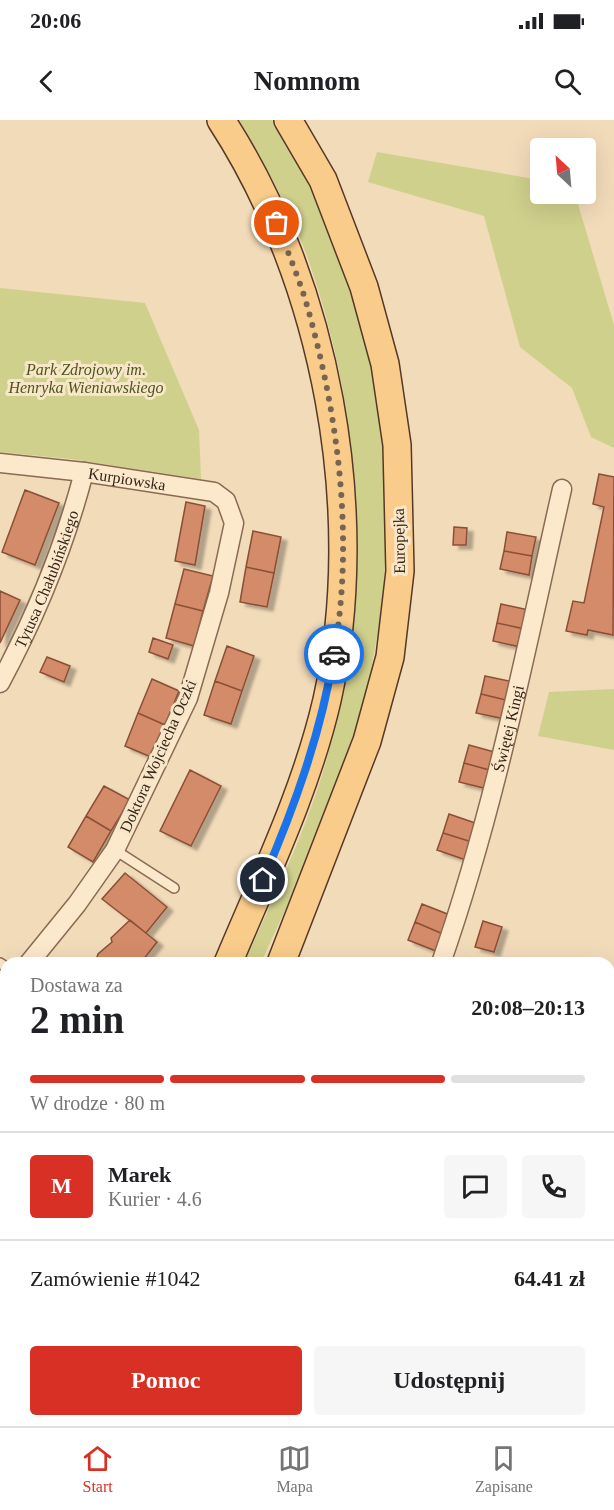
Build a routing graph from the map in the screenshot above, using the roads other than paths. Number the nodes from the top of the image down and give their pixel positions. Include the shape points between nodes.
1 (221, 120) edge
2 (288, 120) edge
3 (0, 463) edge
4 (84, 472) junction
5 (562, 489) dead end
6 (234, 523) joint
7 (0, 683) edge
8 (115, 850) junction
9 (174, 888) dead end
10 (34, 957) edge
11 (231, 957) edge
12 (283, 957) edge
13 (443, 957) edge

1 - 11 main road via 277,223 308,308 334,427 345,534 338,632 327,700 298,797
2 - 12 main road, Europejka via 322,180 364,287 385,364 397,446 400,571 390,657 367,741
3 - 4 street, Kurpiowska
4 - 6 street, Kurpiowska via 214,492 226,501
4 - 7 street, Tytusa Chałubińskiego via 70,526
5 - 13 street, Świętej Kingi via 467,890
6 - 8 street, Doktora Wojciecha Oczki via 219,593 188,698
8 - 9 lane
8 - 10 street, Doktora Wojciecha Oczki

